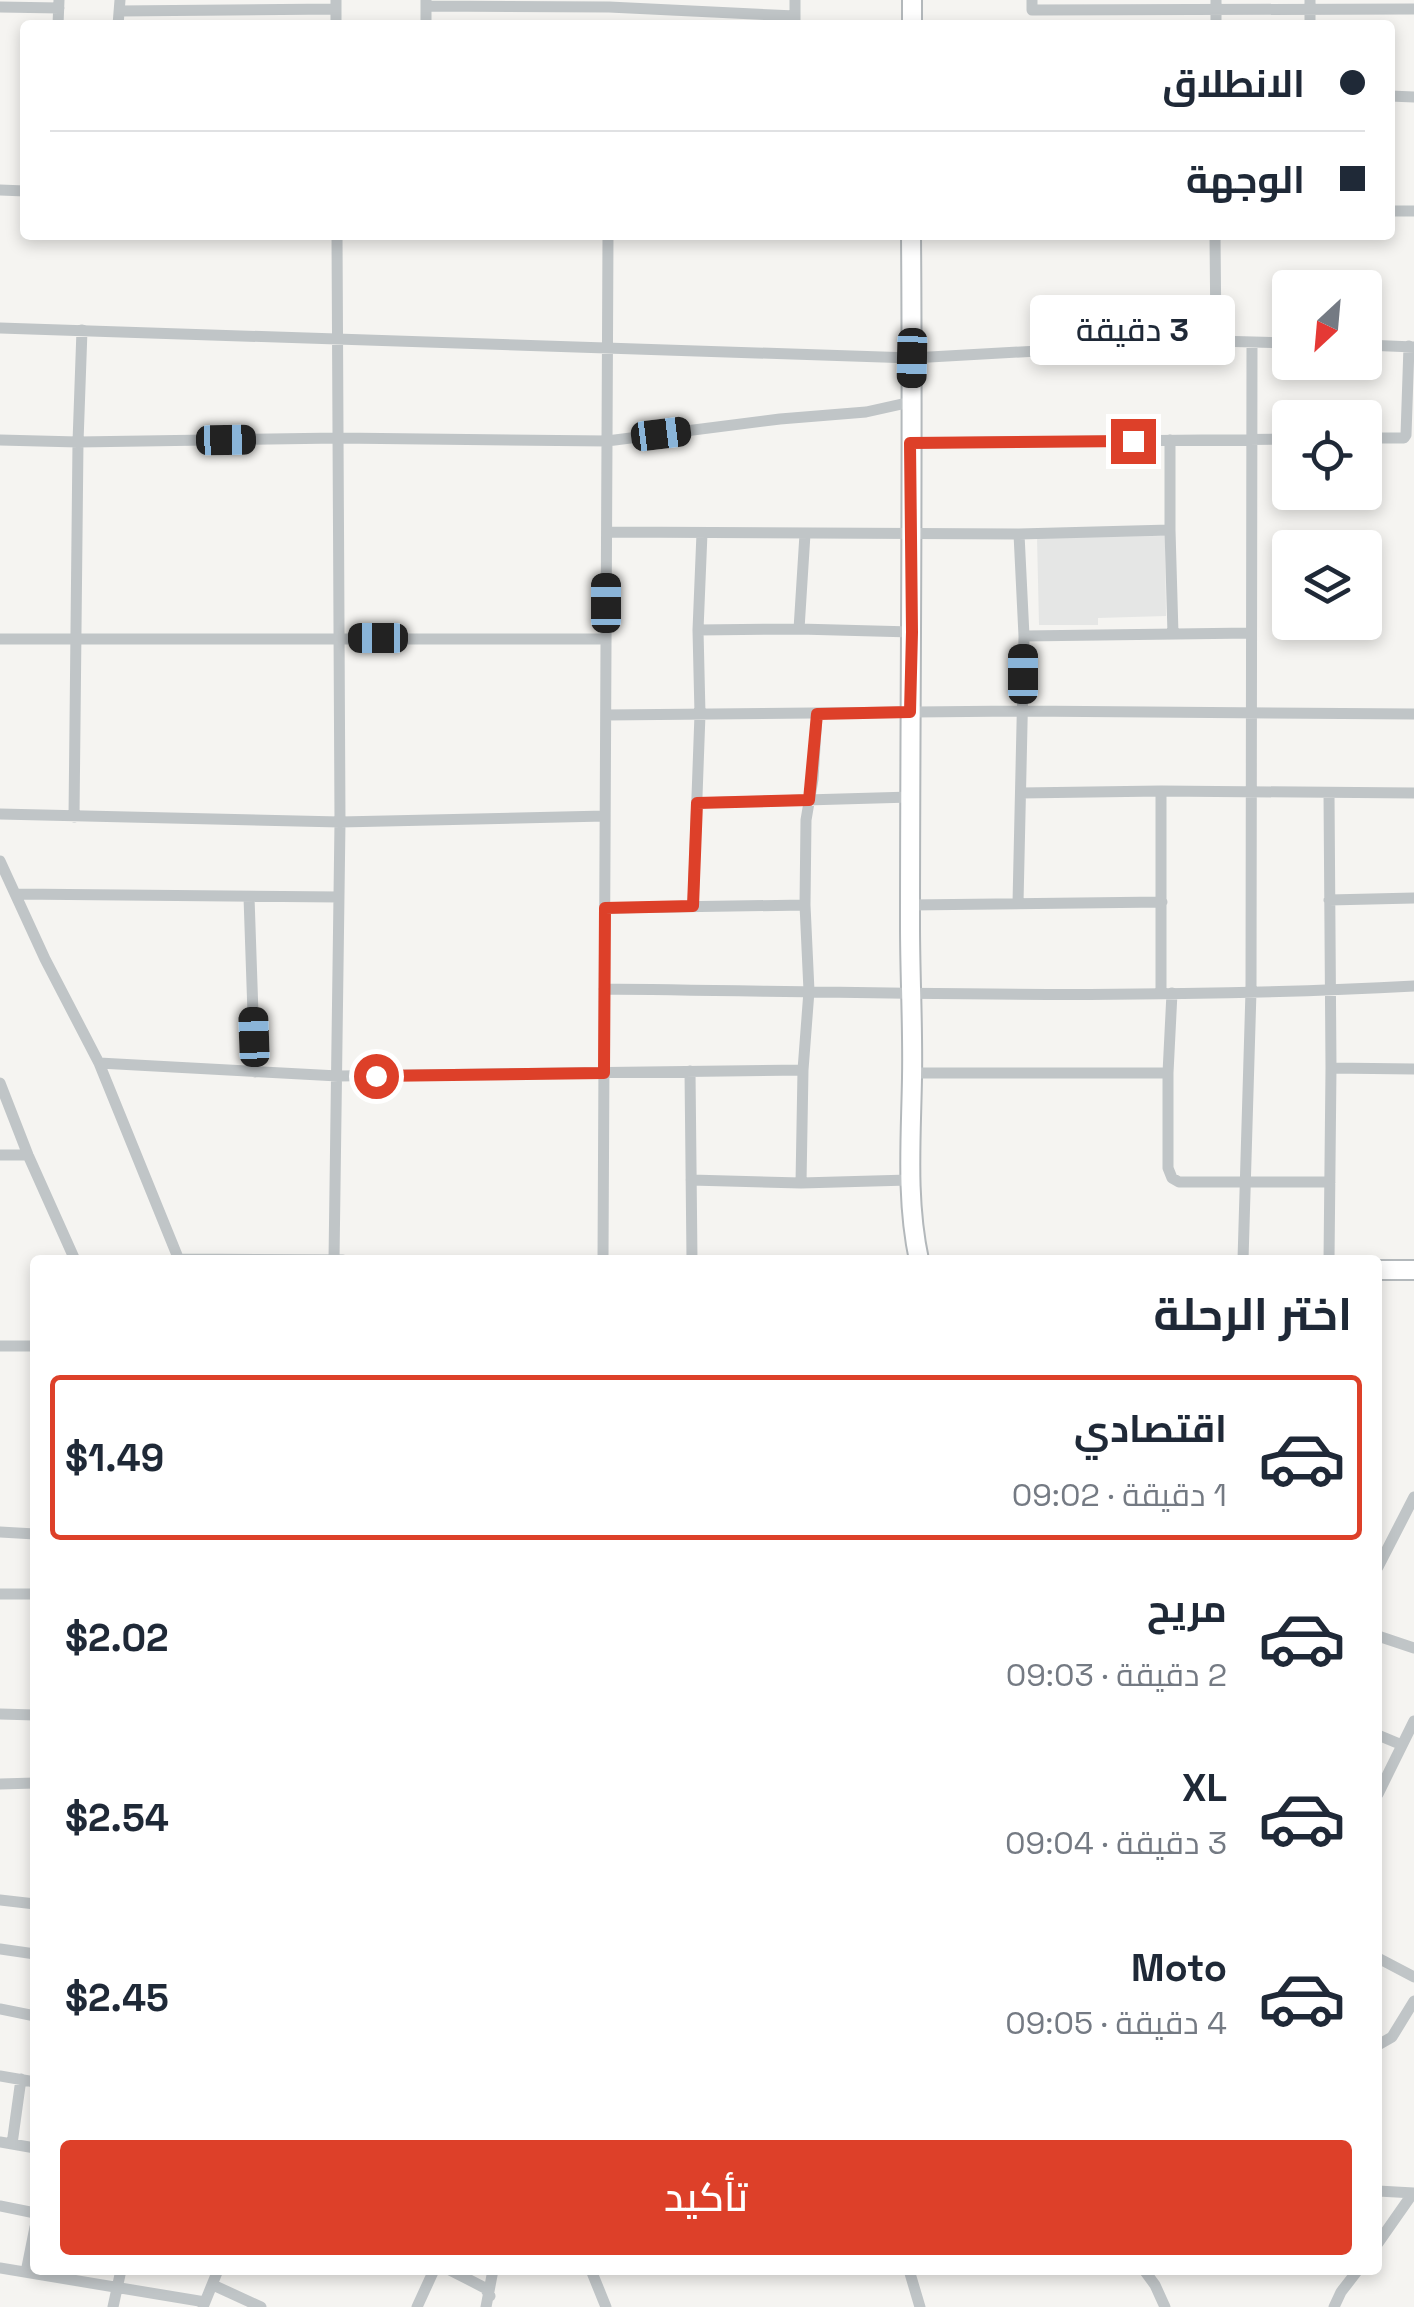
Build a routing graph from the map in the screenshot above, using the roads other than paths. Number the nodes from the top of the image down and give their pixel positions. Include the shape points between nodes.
1 (795, 0) edge
2 (426, 3) edge
3 (59, 4) edge
4 (336, 4) edge
5 (609, 4) edge
6 (1032, 5) edge
7 (1216, 5) edge
8 (1310, 5) edge
9 (0, 6) edge
10 (521, 8) junction
11 (1117, 9) junction
12 (243, 10) junction
13 (1414, 10) edge
14 (119, 12) edge
15 (709, 18) edge
16 (244, 20) edge
17 (521, 20) edge
18 (795, 20) edge
19 (1117, 20) edge
20 (336, 240) edge
21 (608, 240) edge
22 (911, 240) edge
23 (1215, 240) edge
24 (0, 328) edge
25 (82, 330) junction
26 (337, 341) junction
27 (1216, 341) junction
28 (1252, 342) junction
29 (1272, 343) edge
30 (1382, 345) edge
31 (1412, 346) edge
32 (608, 347) junction
33 (912, 358) junction
34 (911, 402) junction
35 (338, 438) junction
36 (1382, 438) edge
37 (1251, 439) junction
38 (1272, 439) edge
39 (0, 440) edge
40 (1170, 440) junction
41 (607, 441) junction
42 (78, 442) junction
43 (910, 443) junction
44 (1170, 530) junction
45 (606, 532) junction
46 (910, 532) junction
47 (702, 533) junction
48 (805, 534) junction
49 (1019, 534) junction
50 (800, 629) junction
51 (698, 630) junction
52 (912, 632) junction
53 (1251, 633) junction
54 (1173, 634) junction
55 (1024, 636) junction
56 (340, 637) junction
57 (606, 639) junction
58 (0, 640) edge
59 (75, 640) junction
60 (1023, 711) junction
61 (910, 712) junction
62 (1251, 712) junction
63 (700, 714) junction
64 (817, 714) junction
65 (1414, 714) edge
66 (606, 715) junction
67 (1162, 791) junction
68 (1251, 791) junction
69 (1329, 792) junction
70 (1414, 792) edge
71 (1020, 793) junction
72 (911, 796) junction
73 (809, 800) junction
74 (697, 803) junction
75 (0, 814) edge
76 (605, 816) junction
77 (74, 817) junction
78 (340, 822) junction
79 (0, 860) edge
80 (15, 894) junction
81 (249, 896) junction
82 (340, 897) junction
83 (1414, 898) edge
84 (1329, 900) junction
85 (1162, 902) junction
86 (1018, 903) junction
87 (806, 905) junction
88 (910, 905) junction
89 (693, 906) junction
90 (605, 908) junction
91 (1414, 986) edge
92 (604, 988) junction
93 (1330, 990) junction
94 (808, 991) junction
95 (1251, 991) junction
96 (1166, 993) junction
97 (910, 995) junction
98 (99, 1063) junction
99 (1331, 1068) junction
100 (1414, 1069) edge
101 (803, 1070) junction
102 (690, 1071) junction
103 (254, 1072) junction
104 (604, 1073) junction
105 (912, 1073) junction
106 (1168, 1073) junction
107 (338, 1076) junction
108 (0, 1083) edge
109 (28, 1154) junction
110 (0, 1155) edge
111 (691, 1180) junction
112 (909, 1180) junction
113 (1330, 1182) junction
114 (801, 1183) junction
115 (1246, 1183) junction
116 (73, 1255) edge
117 (177, 1255) edge
118 (334, 1255) edge
119 (603, 1255) edge
120 (692, 1255) edge
121 (918, 1255) edge
122 (1243, 1255) edge
123 (1328, 1255) edge
124 (1382, 1270) edge
125 (1414, 1270) edge
126 (0, 1346) edge
127 (30, 1346) edge
128 (1414, 1498) edge
129 (0, 1532) edge
130 (30, 1534) edge
131 (1382, 1559) edge
132 (0, 1594) edge
133 (30, 1594) edge
134 (1382, 1637) edge
135 (1414, 1648) edge
136 (0, 1714) edge
137 (30, 1715) edge
138 (1414, 1721) edge
139 (1382, 1737) edge
140 (1402, 1745) junction
141 (30, 1783) edge
142 (0, 1784) edge
143 (1382, 1786) edge
144 (0, 1900) edge
145 (30, 1903) edge
146 (0, 1948) edge
147 (30, 1953) edge
148 (1382, 1960) edge
149 (1414, 1977) edge
150 (1414, 2002) edge
151 (0, 2008) edge
152 (30, 2015) edge
153 (1382, 2043) edge
154 (0, 2076) edge
155 (21, 2080) junction
156 (30, 2081) edge
157 (6, 2143) edge
158 (1382, 2191) edge
159 (1414, 2193) edge
160 (0, 2206) edge
161 (30, 2212) edge
162 (1382, 2237) edge
163 (30, 2252) edge
164 (0, 2268) edge
165 (26, 2272) junction
166 (30, 2273) edge
167 (43, 2275) edge
168 (120, 2275) edge
169 (216, 2275) edge
170 (432, 2275) edge
171 (460, 2275) edge
172 (492, 2275) edge
173 (593, 2275) edge
174 (910, 2275) edge
175 (1147, 2275) edge
176 (1354, 2275) edge
177 (213, 2285) junction
178 (117, 2288) junction
179 (488, 2302) edge
180 (204, 2305) edge
181 (113, 2307) edge
182 (261, 2307) edge
183 (417, 2307) edge
184 (606, 2307) edge
185 (920, 2307) edge
186 (1164, 2307) edge
187 (1334, 2307) edge

1 - 18 street
2 - 10 street
3 - 9 street
4 - 12 street
5 - 10 street
5 - 15 street
6 - 11 street
7 - 8 street
7 - 11 street
8 - 13 street
10 - 17 street
11 - 19 street
12 - 14 street
12 - 16 street
15 - 18 street
20 - 26 street
21 - 32 street
22 - 33 street
23 - 27 street
24 - 25 street
25 - 26 street
25 - 42 street
26 - 32 street
26 - 35 street
27 - 28 street
27 - 33 street
28 - 29 street
28 - 37 street
30 - 31 street
31 - 36 street via 1406,435
32 - 33 street
32 - 41 street
33 - 34 street
34 - 41 street
34 - 43 street
35 - 41 street
35 - 42 street
35 - 56 street
37 - 38 street
37 - 40 street
37 - 53 street
39 - 42 street
40 - 43 street
40 - 44 street
41 - 45 street
42 - 59 street
43 - 46 street
44 - 49 street
44 - 54 street
45 - 47 street
45 - 57 street
46 - 48 street
46 - 49 street
46 - 52 street
47 - 48 street
47 - 51 street
48 - 50 street
49 - 55 street
50 - 51 street
50 - 52 street
51 - 63 street
52 - 61 street
53 - 54 street
53 - 62 street
54 - 55 street
55 - 60 street
56 - 57 street
56 - 59 street
56 - 78 street
57 - 66 street
58 - 59 street
59 - 77 street
60 - 61 street
60 - 62 street
60 - 71 street
61 - 64 street
61 - 72 street
62 - 65 street
62 - 68 street
63 - 64 street
63 - 66 street
63 - 74 street
64 - 73 street
66 - 76 street
67 - 68 street
67 - 71 street
67 - 85 street
68 - 69 street
68 - 95 street
69 - 70 street
69 - 84 street
71 - 86 street
72 - 73 street
72 - 88 street
73 - 74 street
73 - 87 street
74 - 89 street
75 - 77 street
76 - 78 street
76 - 90 street
77 - 78 street
78 - 82 street
79 - 80 street
80 - 81 street
80 - 98 street
81 - 82 street
81 - 103 street
82 - 107 street
83 - 84 street
84 - 93 street
85 - 86 street
85 - 96 street
86 - 88 street
87 - 89 street
87 - 94 street
88 - 97 street
89 - 90 street
90 - 92 street
91 - 93 street
92 - 94 street
92 - 104 street
93 - 95 street
93 - 99 street
94 - 97 street
94 - 101 street
95 - 96 street
95 - 115 street
96 - 97 street
96 - 106 street
97 - 105 street
98 - 103 street
98 - 117 street
99 - 100 street
99 - 113 street
101 - 102 street
101 - 114 street
102 - 104 street
102 - 111 street
103 - 107 street
104 - 107 street
104 - 119 street
105 - 106 street
105 - 112 street
106 - 115 street via 1172,1178
107 - 118 street
108 - 109 street
109 - 110 street
109 - 116 street
111 - 114 street
111 - 120 street
112 - 114 street
112 - 121 street
113 - 115 street
113 - 123 street
115 - 122 street
124 - 125 street
126 - 127 street
128 - 131 street
129 - 130 street
132 - 133 street
134 - 135 street
136 - 137 street
138 - 140 street
139 - 140 street
140 - 143 street
141 - 142 street
144 - 145 street
146 - 147 street
148 - 149 street
150 - 153 street
151 - 152 street
154 - 155 street
155 - 156 street
155 - 157 street
158 - 159 street
159 - 162 street
160 - 161 street
163 - 165 street
164 - 165 street
165 - 166 street
167 - 178 street
168 - 178 street
169 - 177 street
170 - 183 street
171 - 179 street via 485,2288
172 - 179 street
173 - 184 street
174 - 185 street
175 - 186 street
176 - 187 street
177 - 180 street
177 - 182 street
178 - 180 street
178 - 181 street

